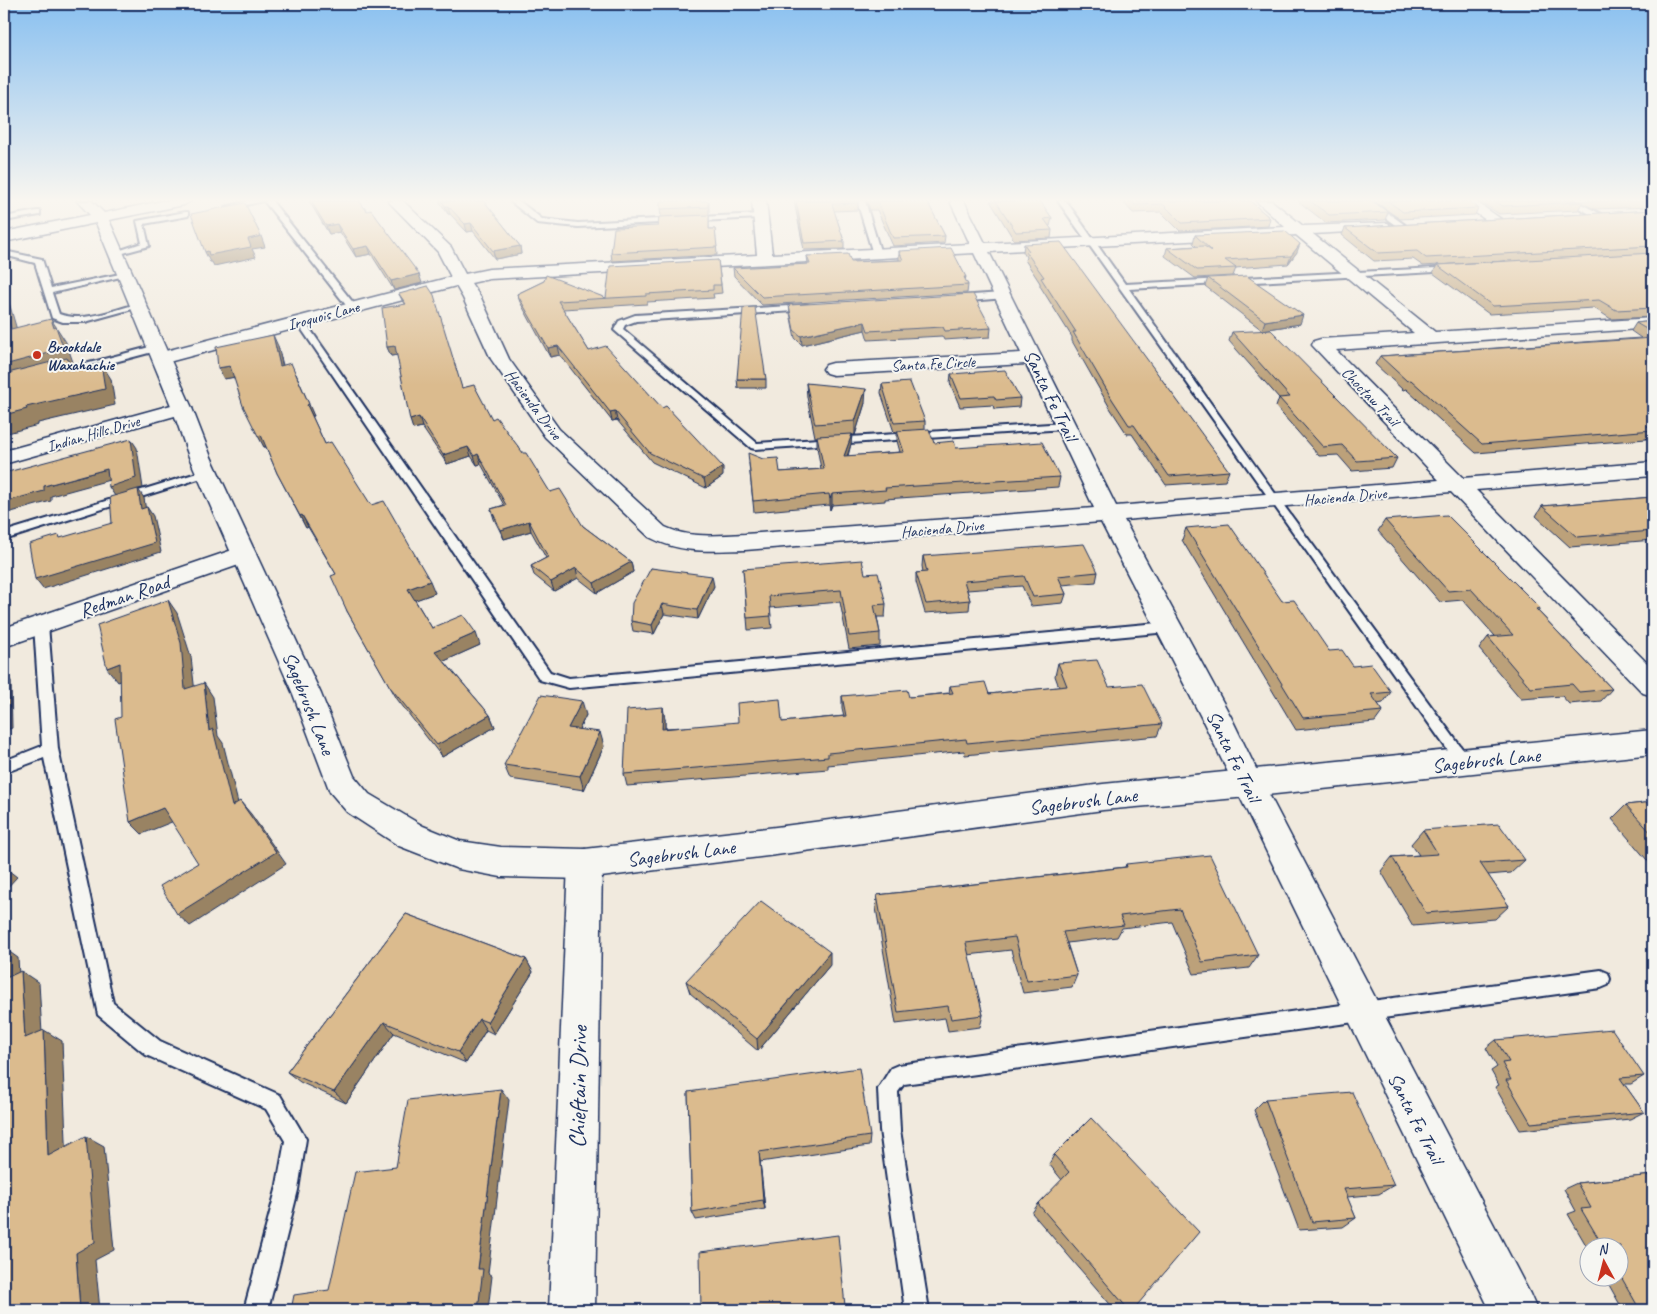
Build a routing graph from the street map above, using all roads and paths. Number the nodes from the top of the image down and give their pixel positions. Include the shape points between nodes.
1 (39, 262) edge
2 (316, 262) edge
3 (450, 262) edge
4 (719, 262) edge
5 (986, 262) edge
6 (1106, 262) edge
7 (1338, 262) edge
8 (121, 264) joint
9 (1459, 268) edge
10 (1352, 274) junction
11 (461, 279) junction
12 (1124, 287) junction
13 (49, 291) junction
14 (1002, 296) junction
15 (952, 299) edge
16 (139, 306) junction
17 (813, 307) edge
18 (352, 308) junction
19 (300, 321) junction
20 (1653, 323) edge
21 (1431, 338) junction
22 (159, 353) junction
23 (1033, 358) junction
24 (833, 369) dead end
25 (52, 375) edge
26 (182, 408) junction
27 (1066, 426) junction
28 (4, 458) edge
29 (1653, 469) edge
30 (207, 473) junction
31 (1458, 486) junction
32 (1275, 501) junction
33 (1110, 514) junction
34 (4, 536) edge
35 (244, 554) junction
36 (41, 625) junction
37 (1168, 627) junction
38 (4, 638) edge
39 (1653, 686) edge
40 (1653, 742) edge
41 (50, 748) junction
42 (1464, 762) junction
43 (4, 767) edge
44 (1248, 784) junction
45 (585, 864) junction
46 (1601, 979) dead end
47 (1362, 1010) junction
48 (256, 1310) edge
49 (572, 1310) edge
50 (917, 1310) edge
51 (1514, 1310) edge

1 - 13 lane
2 - 18 lane
3 - 11 street, Hacienda Drive
4 - 11 street, Iroquois Lane via 490,274
5 - 14 street, Santa Fe Trail
6 - 12 lane
7 - 10 street
8 - 13 lane
8 - 16 street, Sagebrush Lane
9 - 10 lane
10 - 12 lane
10 - 21 street
11 - 18 street, Iroquois Lane
11 - 33 street, Hacienda Drive via 500,359 552,432 657,532 669,538 694,544 745,542
12 - 32 lane
13 - 16 lane via 55,316 63,320
14 - 15 lane
14 - 23 street, Santa Fe Trail
16 - 22 street, Sagebrush Lane
17 - 27 lane via 634,318 622,323 618,330 755,446
18 - 19 street, Iroquois Lane
19 - 22 street, Iroquois Lane
19 - 37 lane via 545,676 569,683
20 - 21 street, Choctaw Trail
21 - 31 street, Choctaw Trail via 1321,345
22 - 25 lane
22 - 26 street, Sagebrush Lane
23 - 24 street, Santa Fe Circle
23 - 27 street, Santa Fe Trail
26 - 28 street, Indian Hills Drive
26 - 30 street, Sagebrush Lane
27 - 33 street, Santa Fe Trail
29 - 31 street, Hacienda Drive
30 - 34 lane
30 - 35 street, Sagebrush Lane
31 - 32 street, Hacienda Drive
31 - 39 street, Choctaw Trail
32 - 33 street, Hacienda Drive
32 - 42 lane
33 - 37 street, Santa Fe Trail
35 - 36 street, Redman Road
35 - 45 street, Sagebrush Lane via 307,694 341,783 358,803 410,836 458,855 502,862
36 - 38 street, Redman Road
36 - 41 lane
37 - 44 street, Santa Fe Trail
40 - 42 street, Sagebrush Lane
41 - 43 lane
41 - 48 lane via 105,1008 153,1048 273,1102 296,1139 287,1190
42 - 44 street, Sagebrush Lane
44 - 45 street, Sagebrush Lane via 1103,797
44 - 47 street, Santa Fe Trail
45 - 49 street, Chieftain Drive
46 - 47 lane
47 - 50 lane via 898,1075 888,1089 890,1130
47 - 51 street, Santa Fe Trail

